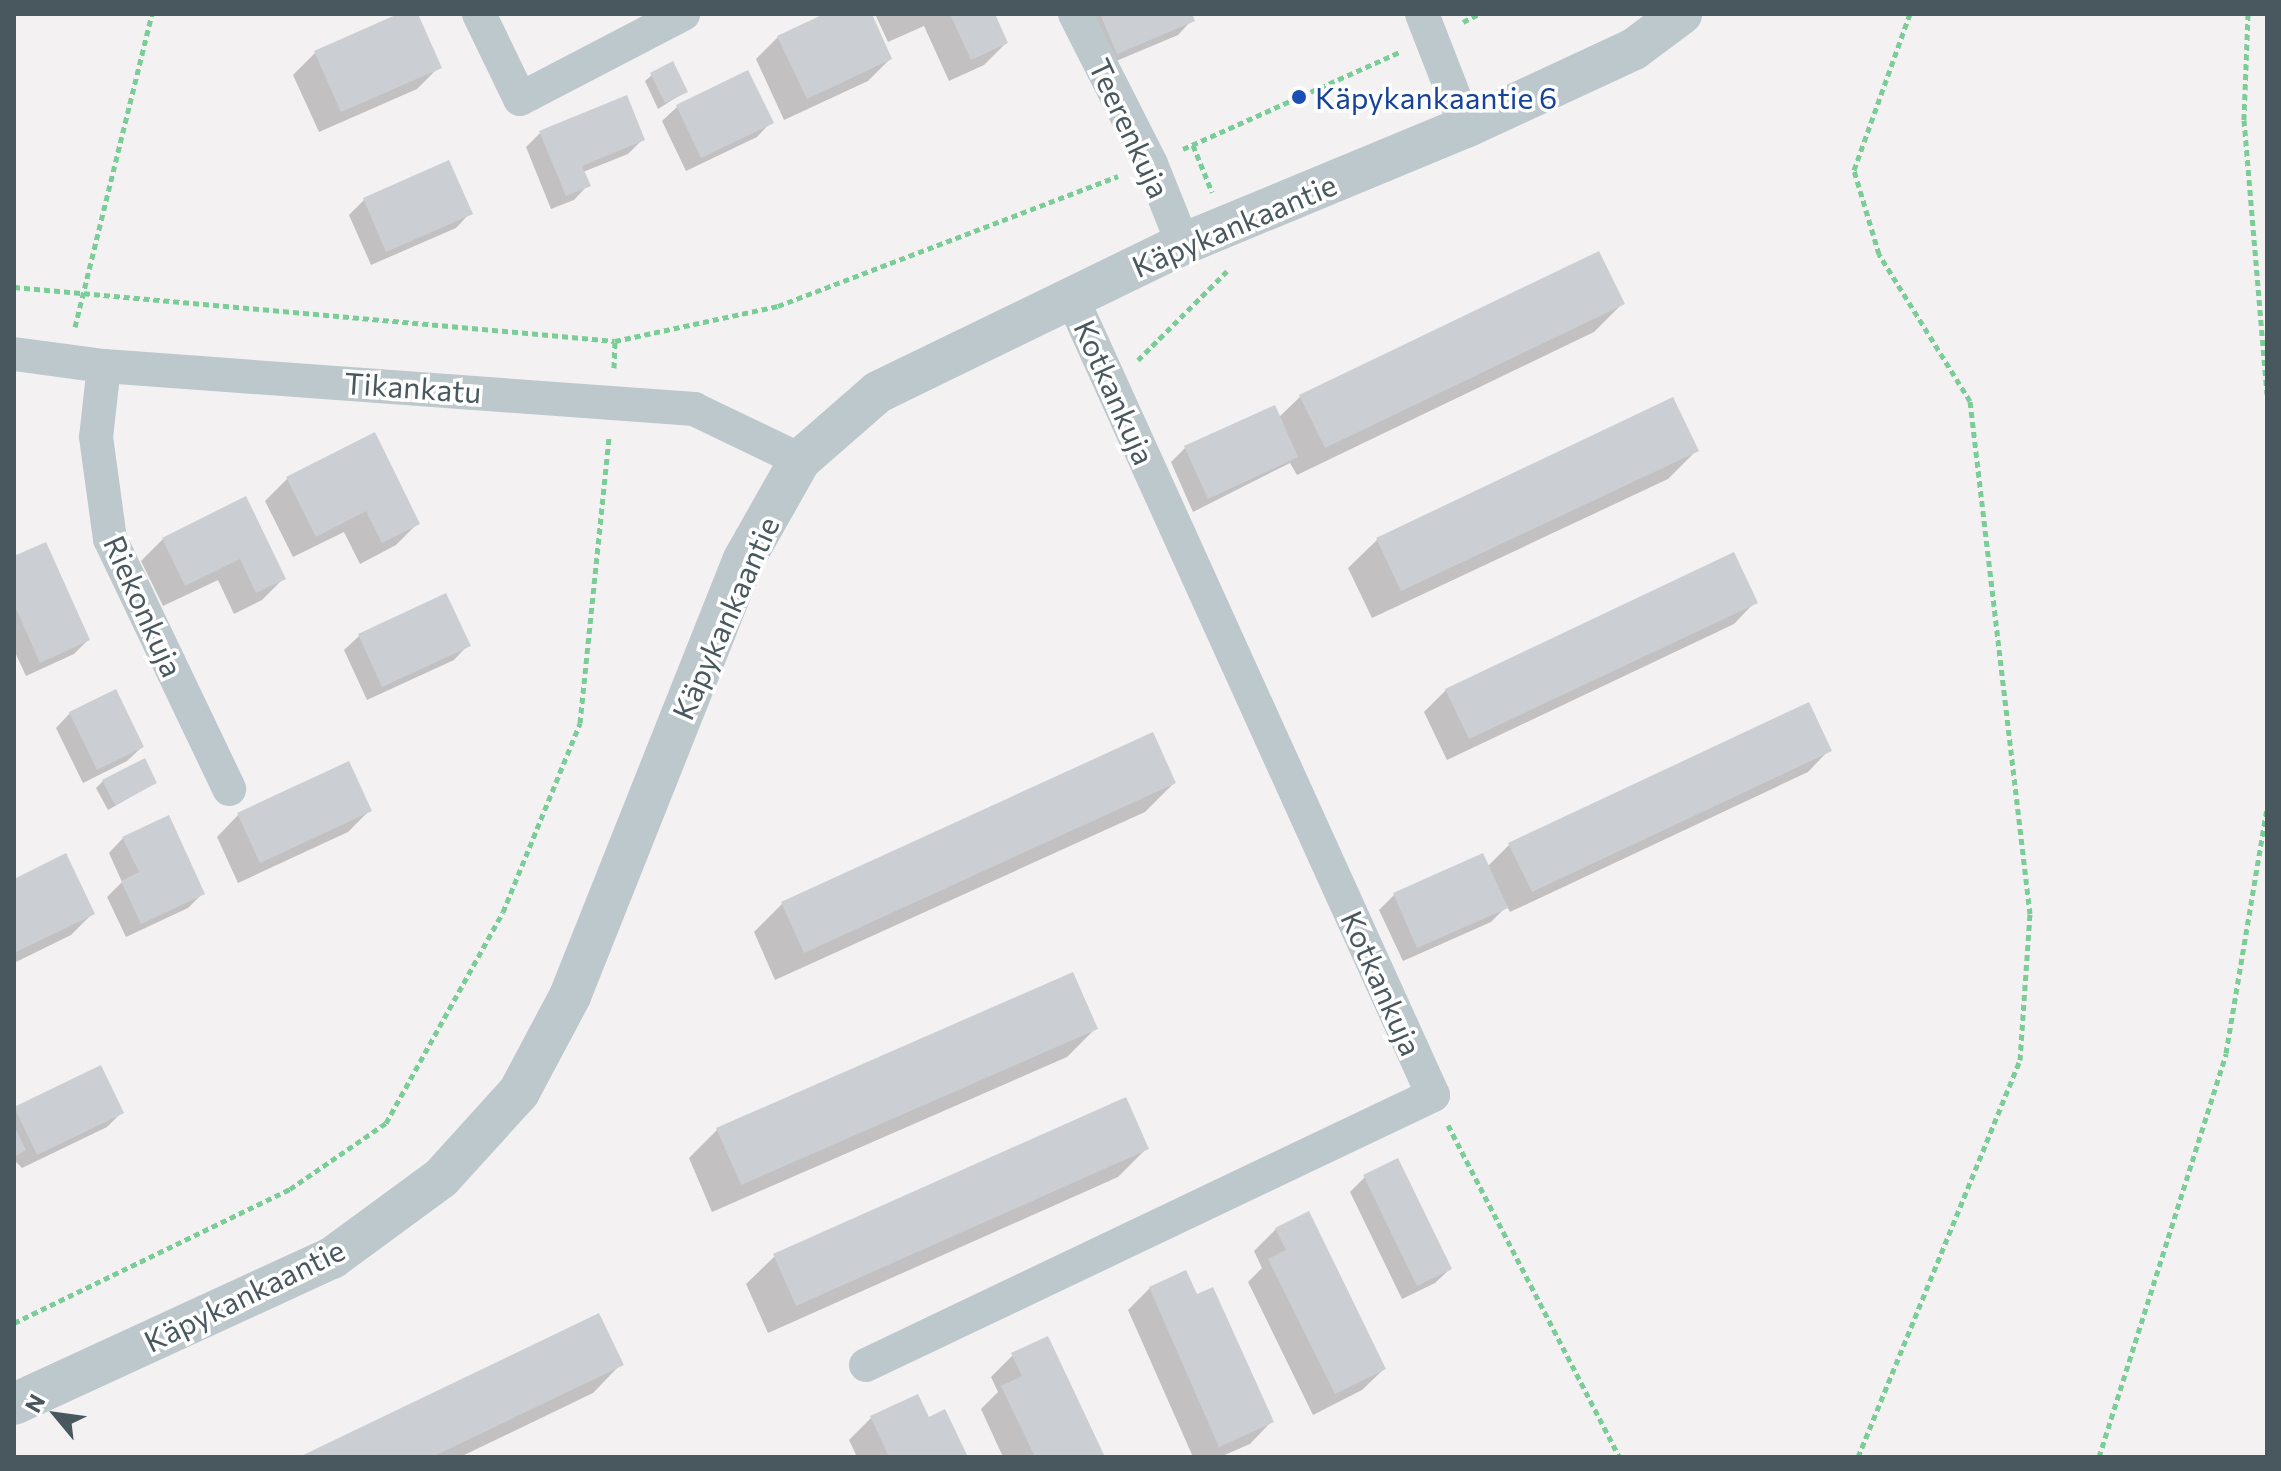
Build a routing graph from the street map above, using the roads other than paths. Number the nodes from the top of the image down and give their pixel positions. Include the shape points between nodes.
1 (479, 14) edge
2 (683, 14) edge
3 (1075, 14) edge
4 (1422, 14) edge
5 (1681, 14) edge
6 (1466, 127) junction
7 (1183, 244) junction
8 (1072, 298) junction
9 (14, 354) edge
10 (104, 366) junction
11 (800, 460) junction
12 (229, 789) dead end
13 (866, 1365) dead end
14 (14, 1404) edge

1 - 2 street via 520,99
3 - 7 street, Teerenkuja via 1151,164
4 - 6 street
5 - 6 street, Käpykankaantie via 1634,49
6 - 7 street, Käpykankaantie
7 - 8 street, Käpykankaantie
8 - 11 street, Käpykankaantie via 878,392
8 - 13 street, Kotkankuja via 1433,1095
9 - 10 street, Tikankatu
10 - 11 street, Tikankatu via 694,409
10 - 12 street, Riekonkuja via 96,437 110,539
11 - 14 street, Käpykankaantie via 744,559 570,996 519,1092 441,1178 332,1258

